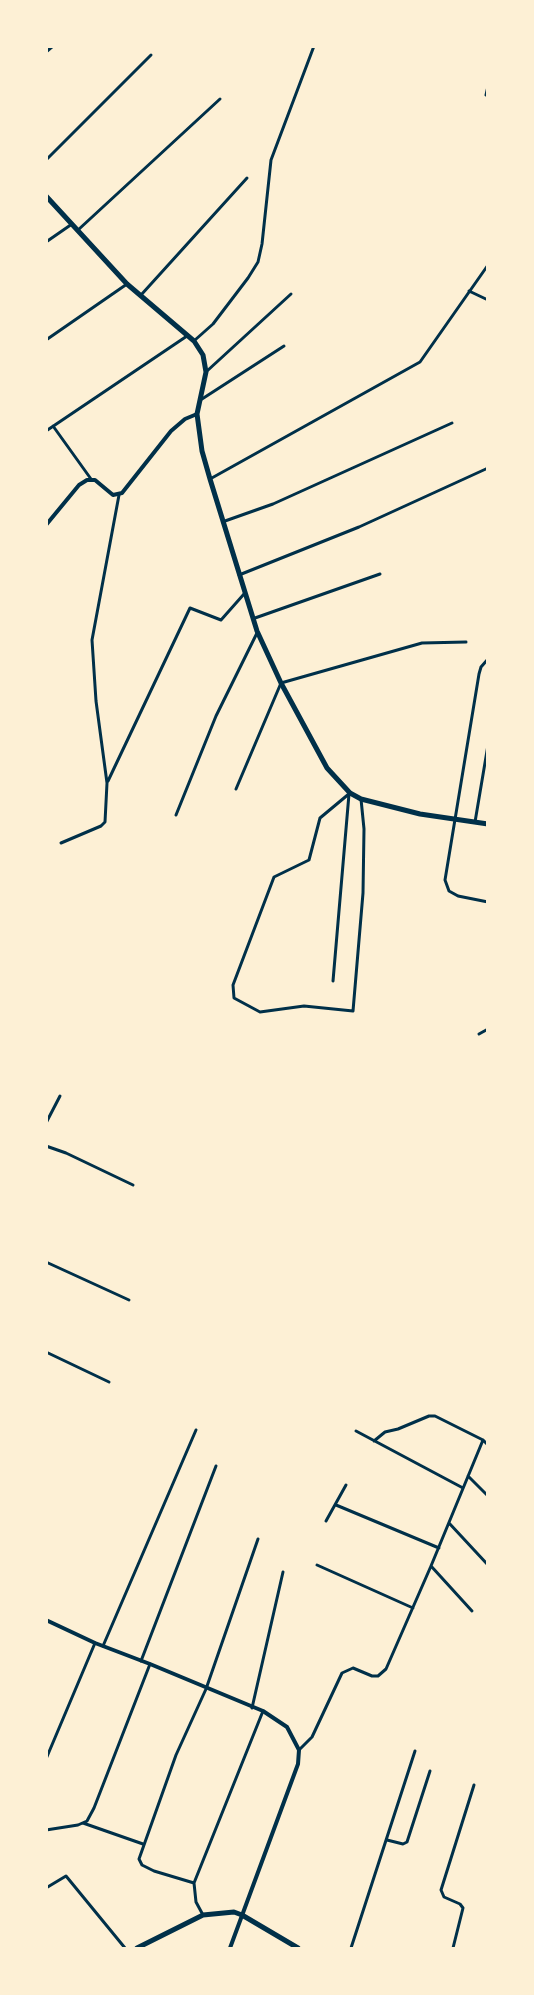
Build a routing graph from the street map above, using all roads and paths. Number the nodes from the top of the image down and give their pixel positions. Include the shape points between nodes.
1 (53, 46) edge
2 (314, 46) edge
3 (46, 52) edge
4 (151, 56) dead end
5 (488, 86) edge
6 (486, 95) dead end
7 (220, 99) dead end
8 (46, 160) edge
9 (247, 178) dead end
10 (46, 196) edge
11 (72, 224) junction
12 (78, 231) junction
13 (46, 242) edge
14 (488, 264) edge
15 (127, 284) junction
16 (469, 291) junction
17 (291, 294) dead end
18 (141, 295) junction
19 (488, 300) edge
20 (188, 335) junction
21 (46, 340) edge
22 (194, 341) junction
23 (284, 346) dead end
24 (206, 372) junction
25 (199, 401) junction
26 (197, 414) junction
27 (452, 423) dead end
28 (53, 426) junction
29 (46, 431) edge
30 (488, 468) edge
31 (90, 479) junction
32 (210, 479) junction
33 (119, 495) junction
34 (225, 521) junction
35 (46, 525) edge
36 (380, 574) dead end
37 (239, 575) junction
38 (245, 592) junction
39 (253, 619) junction
40 (258, 631) junction
41 (466, 642) dead end
42 (488, 659) edge
43 (281, 683) junction
44 (488, 745) edge
45 (107, 783) junction
46 (236, 789) dead end
47 (350, 793) junction
48 (361, 800) junction
49 (176, 815) dead end
50 (456, 819) junction
51 (475, 822) junction
52 (488, 824) edge
53 (61, 843) dead end
54 (488, 902) edge
55 (333, 981) dead end
56 (488, 1029) edge
57 (479, 1034) dead end
58 (60, 1096) dead end
59 (46, 1123) edge
60 (46, 1146) edge
61 (133, 1185) dead end
62 (46, 1262) edge
63 (129, 1300) dead end
64 (46, 1352) edge
65 (110, 1382) dead end
66 (196, 1430) dead end
67 (356, 1431) dead end
68 (483, 1440) junction
69 (374, 1441) junction
70 (488, 1445) edge
71 (216, 1466) dead end
72 (468, 1476) junction
73 (346, 1485) dead end
74 (463, 1488) junction
75 (488, 1496) edge
76 (336, 1505) junction
77 (326, 1521) dead end
78 (449, 1523) junction
79 (258, 1539) dead end
80 (439, 1548) junction
81 (317, 1565) dead end
82 (488, 1565) edge
83 (431, 1566) junction
84 (283, 1572) dead end
85 (412, 1608) junction
86 (472, 1611) dead end
87 (46, 1620) edge
88 (95, 1643) junction
89 (103, 1646) junction
90 (141, 1661) junction
91 (150, 1664) junction
92 (206, 1689) junction
93 (252, 1708) junction
94 (262, 1711) junction
95 (298, 1750) junction
96 (415, 1751) dead end
97 (46, 1759) edge
98 (430, 1770) dead end
99 (474, 1785) dead end
100 (83, 1823) junction
101 (46, 1830) edge
102 (387, 1840) junction
103 (143, 1844) junction
104 (194, 1883) junction
105 (46, 1888) edge
106 (203, 1915) junction
107 (242, 1915) junction
108 (125, 1948) edge
109 (137, 1948) edge
110 (230, 1948) edge
111 (298, 1948) edge
112 (351, 1948) edge
113 (453, 1948) edge

1 - 3 street
2 - 22 street via 271,159 258,262 213,324
4 - 8 street
5 - 6 street
7 - 12 street
9 - 18 street
10 - 11 main road
11 - 12 main road
11 - 13 street
12 - 15 main road
14 - 16 street
15 - 18 main road
15 - 21 street
16 - 19 street
16 - 32 street via 420,362
17 - 24 street
18 - 20 main road
20 - 22 main road
20 - 28 street
22 - 24 main road via 203,355
23 - 25 street
24 - 25 main road
25 - 26 main road
26 - 32 main road
26 - 33 street via 171,431
27 - 34 street via 273,504
28 - 29 street
28 - 31 street
30 - 37 street via 359,527
31 - 33 street
31 - 35 street via 79,485
32 - 34 main road
33 - 45 street via 92,640
34 - 37 main road
36 - 39 street
37 - 38 main road
38 - 39 main road
38 - 45 street via 221,620 190,608
39 - 40 main road
40 - 43 main road
40 - 49 street via 216,716
41 - 43 street via 423,643
42 - 50 street via 479,674
43 - 46 street
43 - 47 main road via 327,768
44 - 51 street
45 - 53 street via 105,822
47 - 48 main road
47 - 48 street via 320,818 309,860 274,877 233,985 234,998 260,1012 304,1006 353,1011 363,893
47 - 55 street
48 - 50 main road
50 - 51 main road
50 - 54 street via 446,885 458,896
51 - 52 main road
56 - 57 street
58 - 59 street
60 - 61 street
62 - 63 street
64 - 65 street
66 - 89 street
67 - 69 street
68 - 69 street via 441,1417 429,1416 385,1432
68 - 70 street
68 - 72 street
69 - 74 street
71 - 90 street
72 - 74 street
72 - 75 street
73 - 76 street
74 - 78 street
76 - 77 street
76 - 80 street
78 - 80 street
78 - 82 street
79 - 92 street
80 - 83 street
81 - 85 street
83 - 85 street
83 - 86 street
84 - 93 street
85 - 95 street via 386,1669 378,1676 353,1668 342,1673 312,1737
87 - 88 street
88 - 89 street
88 - 97 street
89 - 90 street
90 - 91 street
91 - 92 street
91 - 100 street via 94,1808
92 - 93 street
92 - 103 street
93 - 94 street
94 - 95 street via 287,1727
94 - 104 street
95 - 107 street via 298,1764
96 - 102 street
98 - 102 street via 408,1842
99 - 113 street via 441,1890 444,1897 463,1908
100 - 101 street
100 - 103 street
102 - 112 street
103 - 104 street via 139,1859 142,1865
104 - 106 street via 196,1902
105 - 108 street via 66,1876
106 - 107 main road
106 - 109 main road
107 - 110 street
107 - 111 main road

